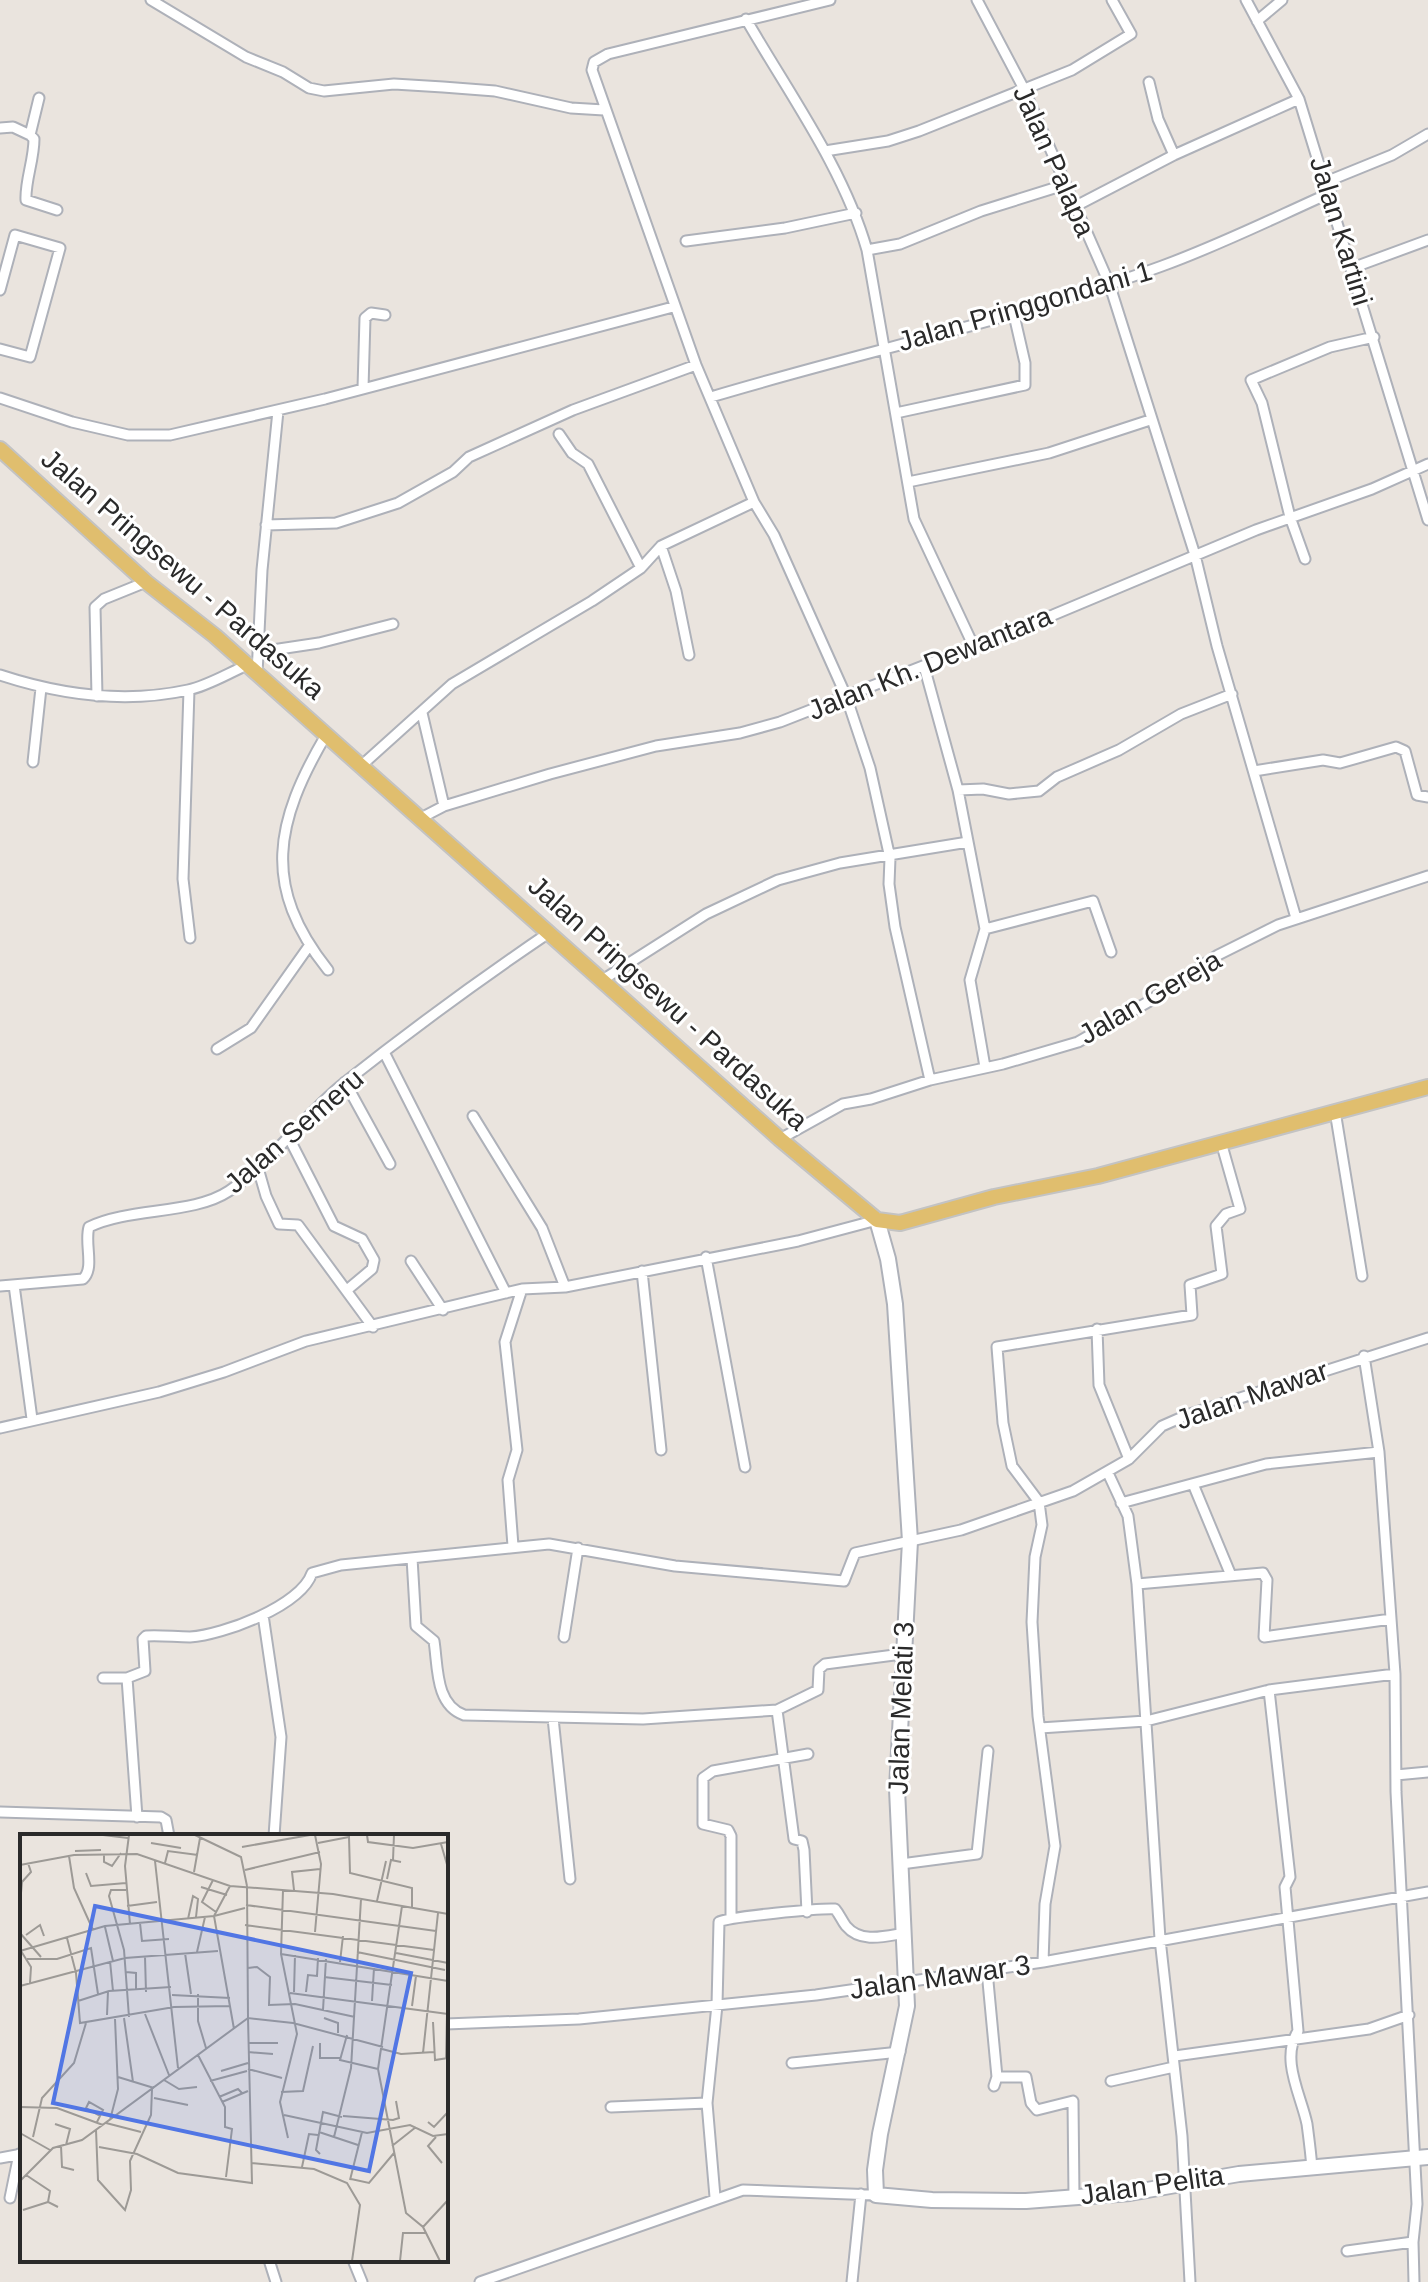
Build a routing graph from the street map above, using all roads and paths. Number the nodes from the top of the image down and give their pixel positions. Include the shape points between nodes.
1 (151, 0) edge
2 (830, 0) edge
3 (977, 0) edge
4 (1112, 0) edge
5 (1246, 0) edge
6 (1282, 0) edge
7 (746, 19) junction
8 (1257, 21) junction
9 (1149, 82) dead end
10 (1024, 89) junction
11 (39, 98) dead end
12 (1299, 99) junction
13 (604, 110) junction
14 (0, 128) edge
15 (1428, 134) edge
16 (30, 135) junction
17 (825, 151) junction
18 (1174, 155) junction
19 (1064, 185) junction
20 (1330, 193) junction
21 (1074, 207) junction
22 (57, 210) dead end
23 (856, 213) junction
24 (1428, 240) edge
25 (686, 241) dead end
26 (867, 250) junction
27 (1352, 268) junction
28 (1109, 283) junction
29 (0, 290) edge
30 (673, 307) junction
31 (385, 315) dead end
32 (1014, 315) junction
33 (1374, 337) junction
34 (885, 347) junction
35 (0, 349) edge
36 (696, 365) junction
37 (363, 388) junction
38 (711, 397) junction
39 (0, 398) edge
40 (278, 411) junction
41 (896, 413) junction
42 (1150, 420) junction
43 (559, 434) dead end
44 (0, 449) edge
45 (1428, 464) edge
46 (1411, 470) junction
47 (908, 482) junction
48 (754, 502) junction
49 (1290, 517) junction
50 (1428, 520) edge
51 (266, 525) junction
52 (661, 546) junction
53 (1195, 555) junction
54 (1305, 559) dead end
55 (641, 568) junction
56 (146, 582) junction
57 (393, 624) dead end
58 (974, 647) junction
59 (259, 652) junction
60 (689, 655) dead end
61 (924, 666) junction
62 (251, 670) junction
63 (0, 675) edge
64 (41, 688) junction
65 (189, 690) junction
66 (1232, 694) junction
67 (97, 696) junction
68 (846, 696) junction
69 (422, 713) junction
70 (326, 735) junction
71 (33, 762) dead end
72 (362, 765) junction
73 (1254, 771) junction
74 (958, 790) junction
75 (1428, 797) edge
76 (444, 806) junction
77 (419, 819) junction
78 (968, 842) junction
79 (890, 858) junction
80 (1428, 876) edge
81 (1296, 918) junction
82 (985, 929) junction
83 (550, 932) junction
84 (190, 938) dead end
85 (309, 946) junction
86 (1111, 952) dead end
87 (328, 970) dead end
88 (604, 979) junction
89 (217, 1049) dead end
90 (385, 1054) junction
91 (985, 1067) junction
92 (930, 1080) junction
93 (345, 1082) junction
94 (1428, 1087) edge
95 (1335, 1111) junction
96 (473, 1116) dead end
97 (289, 1138) junction
98 (780, 1139) junction
99 (1221, 1142) junction
100 (390, 1164) dead end
101 (258, 1168) junction
102 (877, 1220) junction
103 (706, 1257) junction
104 (411, 1261) dead end
105 (642, 1271) junction
106 (1362, 1276) dead end
107 (14, 1285) junction
108 (0, 1286) edge
109 (565, 1287) junction
110 (522, 1289) junction
111 (347, 1290) junction
112 (506, 1293) junction
113 (443, 1310) junction
114 (373, 1327) junction
115 (1097, 1329) junction
116 (1428, 1338) edge
117 (1364, 1356) junction
118 (32, 1419) junction
119 (0, 1428) edge
120 (661, 1450) dead end
121 (1379, 1452) junction
122 (1129, 1459) junction
123 (745, 1467) dead end
124 (1108, 1473) junction
125 (1193, 1484) junction
126 (1039, 1502) junction
127 (1121, 1503) junction
128 (910, 1541) junction
129 (513, 1546) junction
130 (578, 1548) junction
131 (412, 1558) junction
132 (1230, 1573) junction
133 (1137, 1584) junction
134 (263, 1615) junction
135 (1391, 1619) junction
136 (564, 1637) dead end
137 (902, 1654) junction
138 (1395, 1674) junction
139 (103, 1678) dead end
140 (127, 1678) junction
141 (1269, 1690) junction
142 (777, 1710) junction
143 (553, 1718) junction
144 (1146, 1721) junction
145 (1040, 1728) junction
146 (988, 1751) dead end
147 (808, 1754) dead end
148 (782, 1756) junction
149 (1428, 1772) edge
150 (1396, 1775) junction
151 (0, 1812) edge
152 (137, 1817) junction
153 (169, 1834) edge
154 (274, 1834) edge
155 (901, 1864) junction
156 (570, 1879) dead end
157 (1428, 1892) edge
158 (1404, 1896) junction
159 (807, 1912) junction
160 (731, 1917) junction
161 (1288, 1918) junction
162 (905, 1933) junction
163 (1160, 1939) junction
164 (1043, 1962) junction
165 (987, 1971) junction
166 (905, 1982) junction
167 (717, 2005) junction
168 (1409, 2015) junction
169 (448, 2024) edge
170 (1292, 2041) junction
171 (900, 2052) junction
172 (1174, 2062) junction
173 (792, 2063) dead end
174 (1111, 2081) dead end
175 (707, 2103) junction
176 (611, 2107) dead end
177 (20, 2154) edge
178 (0, 2158) edge
179 (1422, 2158) edge
180 (1312, 2169) junction
181 (1182, 2182) junction
182 (869, 2195) junction
183 (715, 2197) junction
184 (1074, 2197) junction
185 (10, 2198) dead end
186 (1413, 2242) junction
187 (1347, 2251) dead end
188 (270, 2262) edge
189 (354, 2262) edge
190 (276, 2282) edge
191 (362, 2282) edge
192 (480, 2282) edge
193 (852, 2282) edge
194 (1190, 2282) edge
195 (1414, 2282) edge

1 - 13 street via 309,88 443,87
2 - 7 street
3 - 10 street, Jalan Palapa
4 - 10 street via 1131,34 1072,70
5 - 8 street, Jalan Kartini
6 - 8 street
7 - 13 street via 594,62
7 - 17 street
8 - 12 street, Jalan Kartini
9 - 18 street
10 - 17 street via 888,141
10 - 19 street, Jalan Palapa
11 - 16 street
12 - 18 street
12 - 20 street, Jalan Kartini
13 - 30 street
14 - 16 street
15 - 20 street, Jalan Pringgondani 1 via 1333,179
16 - 22 street via 34,153 26,200
17 - 23 street
18 - 21 street
19 - 21 street, Jalan Palapa
19 - 26 street via 900,244
20 - 27 street, Jalan Kartini
20 - 28 street, Jalan Pringgondani 1 via 1253,231
21 - 28 street, Jalan Palapa
23 - 25 street
23 - 26 street
24 - 27 street
26 - 34 street
27 - 33 street, Jalan Kartini
28 - 32 street, Jalan Pringgondani 1
28 - 42 street, Jalan Palapa
29 - 35 street via 15,235 60,248 30,357
30 - 36 street
30 - 37 street
31 - 37 street via 371,313 365,318
32 - 34 street, Jalan Pringgondani 1
32 - 41 street via 1025,385
33 - 46 street, Jalan Kartini
33 - 49 street via 1330,347 1251,380 1273,442
34 - 38 street, Jalan Pringgondani 1
34 - 41 street
36 - 38 street
36 - 51 street via 573,410 469,457 398,503 336,523
37 - 40 street
38 - 48 street
39 - 40 street via 128,435 196,431
40 - 51 street
41 - 47 street
42 - 47 street via 1049,453
42 - 53 street, Jalan Palapa
43 - 55 street via 588,464
44 - 56 main road, Jalan Pringsewu - Pardasuka
45 - 46 street, Jalan Kh. Dewantara
46 - 49 street, Jalan Kh. Dewantara
46 - 50 street, Jalan Kartini
47 - 58 street via 920,537
48 - 52 street
48 - 68 street
49 - 53 street, Jalan Kh. Dewantara
49 - 54 street
51 - 59 street
52 - 55 street
52 - 60 street
53 - 58 street, Jalan Kh. Dewantara
53 - 66 street, Jalan Palapa
55 - 69 street via 452,684
56 - 62 main road, Jalan Pringsewu - Pardasuka
56 - 67 street via 95,607
57 - 59 street
58 - 61 street, Jalan Kh. Dewantara
59 - 62 street
61 - 68 street, Jalan Kh. Dewantara
61 - 74 street
62 - 65 street
62 - 70 main road, Jalan Pringsewu - Pardasuka
63 - 64 street
64 - 67 street
64 - 71 street
65 - 67 street
65 - 84 street via 183,879
66 - 73 street, Jalan Palapa
66 - 74 street via 1181,714 1039,791
68 - 76 street, Jalan Kh. Dewantara via 759,729 656,746
68 - 79 street via 870,768
69 - 72 street
69 - 76 street
70 - 72 main road, Jalan Pringsewu - Pardasuka
70 - 85 street via 299,780 283,851 291,913
72 - 77 main road, Jalan Pringsewu - Pardasuka
73 - 75 street via 1323,760 1340,763 1398,748 1409,760 1417,795
73 - 81 street, Jalan Palapa
74 - 78 street
76 - 77 street, Jalan Kh. Dewantara
77 - 83 main road, Jalan Pringsewu - Pardasuka
78 - 79 street
78 - 82 street
79 - 88 street via 840,863 778,880 706,914
79 - 92 street via 895,927
80 - 81 street, Jalan Gereja
81 - 91 street, Jalan Gereja via 1218,955 1078,1042
82 - 86 street via 1093,901
82 - 91 street via 970,980
83 - 88 main road, Jalan Pringsewu - Pardasuka
83 - 90 street, Jalan Semeru via 448,1001
85 - 87 street
85 - 89 street via 251,1028
88 - 98 main road, Jalan Pringsewu - Pardasuka
90 - 93 street, Jalan Semeru
90 - 112 street
91 - 92 street, Jalan Gereja
92 - 98 street, Jalan Gereja via 843,1104
93 - 97 street, Jalan Semeru
93 - 100 street
94 - 95 main road
95 - 99 main road
95 - 106 street
96 - 109 street via 542,1228
97 - 101 street, Jalan Semeru
97 - 111 street via 334,1226 362,1239 371,1251 375,1265
98 - 102 main road, Jalan Pringsewu - Pardasuka
99 - 102 main road via 900,1223
99 - 115 street via 1240,1209 1226,1214 1216,1226 1222,1274 1190,1285 1188,1317
101 - 107 street, Jalan Semeru via 201,1205 175,1205 89,1227 89,1269 83,1279
101 - 111 street via 279,1224 298,1225
102 - 103 street
102 - 128 street, Jalan Melati 3 via 895,1304
103 - 105 street
103 - 123 street
104 - 113 street
105 - 109 street
105 - 120 street
107 - 108 street, Jalan Semeru
107 - 118 street
109 - 110 street
110 - 112 street
110 - 129 street via 505,1342 517,1450 508,1480
111 - 114 street
112 - 113 street
113 - 114 street
114 - 118 street via 306,1341 159,1392
115 - 122 street via 1099,1385
115 - 126 street via 997,1347 1012,1466
116 - 117 street, Jalan Mawar
117 - 121 street
117 - 122 street, Jalan Mawar via 1162,1426
118 - 119 street
121 - 125 street via 1266,1464
121 - 135 street
122 - 124 street, Jalan Mawar
124 - 126 street, Jalan Mawar
124 - 127 street
125 - 127 street
125 - 132 street
126 - 128 street, Jalan Mawar via 961,1530
126 - 145 street via 1042,1525 1032,1598
127 - 133 street via 1128,1516
128 - 130 street, Jalan Mawar via 855,1553 848,1576 839,1582 675,1566
128 - 137 street, Jalan Melati 3
129 - 130 street
129 - 131 street
130 - 136 street
131 - 134 street via 320,1569 305,1589
131 - 143 street via 415,1621 434,1641 442,1694 454,1711
132 - 133 street
132 - 135 street via 1263,1573 1267,1580 1264,1637
133 - 144 street
134 - 140 street via 191,1637 146,1636 145,1671
134 - 154 street via 281,1737
135 - 138 street
137 - 142 street via 825,1664 819,1669 818,1690
137 - 155 street, Jalan Melati 3 via 897,1789
138 - 141 street
138 - 150 street
139 - 140 street
140 - 152 street
141 - 144 street
141 - 161 street via 1290,1873 1285,1885
142 - 143 street via 643,1719
142 - 148 street
143 - 156 street
144 - 145 street
144 - 163 street
145 - 164 street via 1055,1846
146 - 155 street via 977,1854
147 - 148 street
148 - 159 street via 794,1839 802,1841
148 - 160 street via 713,1771 703,1778 703,1824 728,1830 731,1836
149 - 150 street
150 - 158 street
151 - 152 street
152 - 153 street via 161,1817
155 - 162 street, Jalan Melati 3
157 - 158 street, Jalan Mawar 3
158 - 161 street, Jalan Mawar 3
158 - 168 street
159 - 160 street
159 - 162 street via 835,1909 846,1926 869,1938
160 - 167 street via 719,1922
161 - 163 street, Jalan Mawar 3
161 - 170 street via 1298,2031
162 - 166 street, Jalan Melati 3
163 - 164 street, Jalan Mawar 3
163 - 172 street
164 - 165 street, Jalan Mawar 3
165 - 166 street, Jalan Mawar 3
165 - 184 street via 995,2081 1026,2077 1037,2110 1073,2101
166 - 167 street, Jalan Mawar 3
166 - 171 street, Jalan Melati 3
167 - 169 street, Jalan Mawar 3 via 579,2019
167 - 175 street
168 - 170 street via 1369,2029
168 - 179 street
170 - 172 street
170 - 180 street via 1291,2065
171 - 173 street
171 - 182 street, Jalan Melati 3
172 - 174 street
172 - 181 street
175 - 176 street
175 - 183 street
177 - 178 street
177 - 185 street
179 - 180 street, Jalan Pelita
179 - 186 street
180 - 181 street, Jalan Pelita
181 - 184 street, Jalan Pelita
181 - 194 street
182 - 183 street via 765,2188
182 - 184 street, Jalan Pelita via 957,2200
182 - 193 street
183 - 192 street
186 - 187 street
186 - 195 street
188 - 190 street
189 - 191 street

